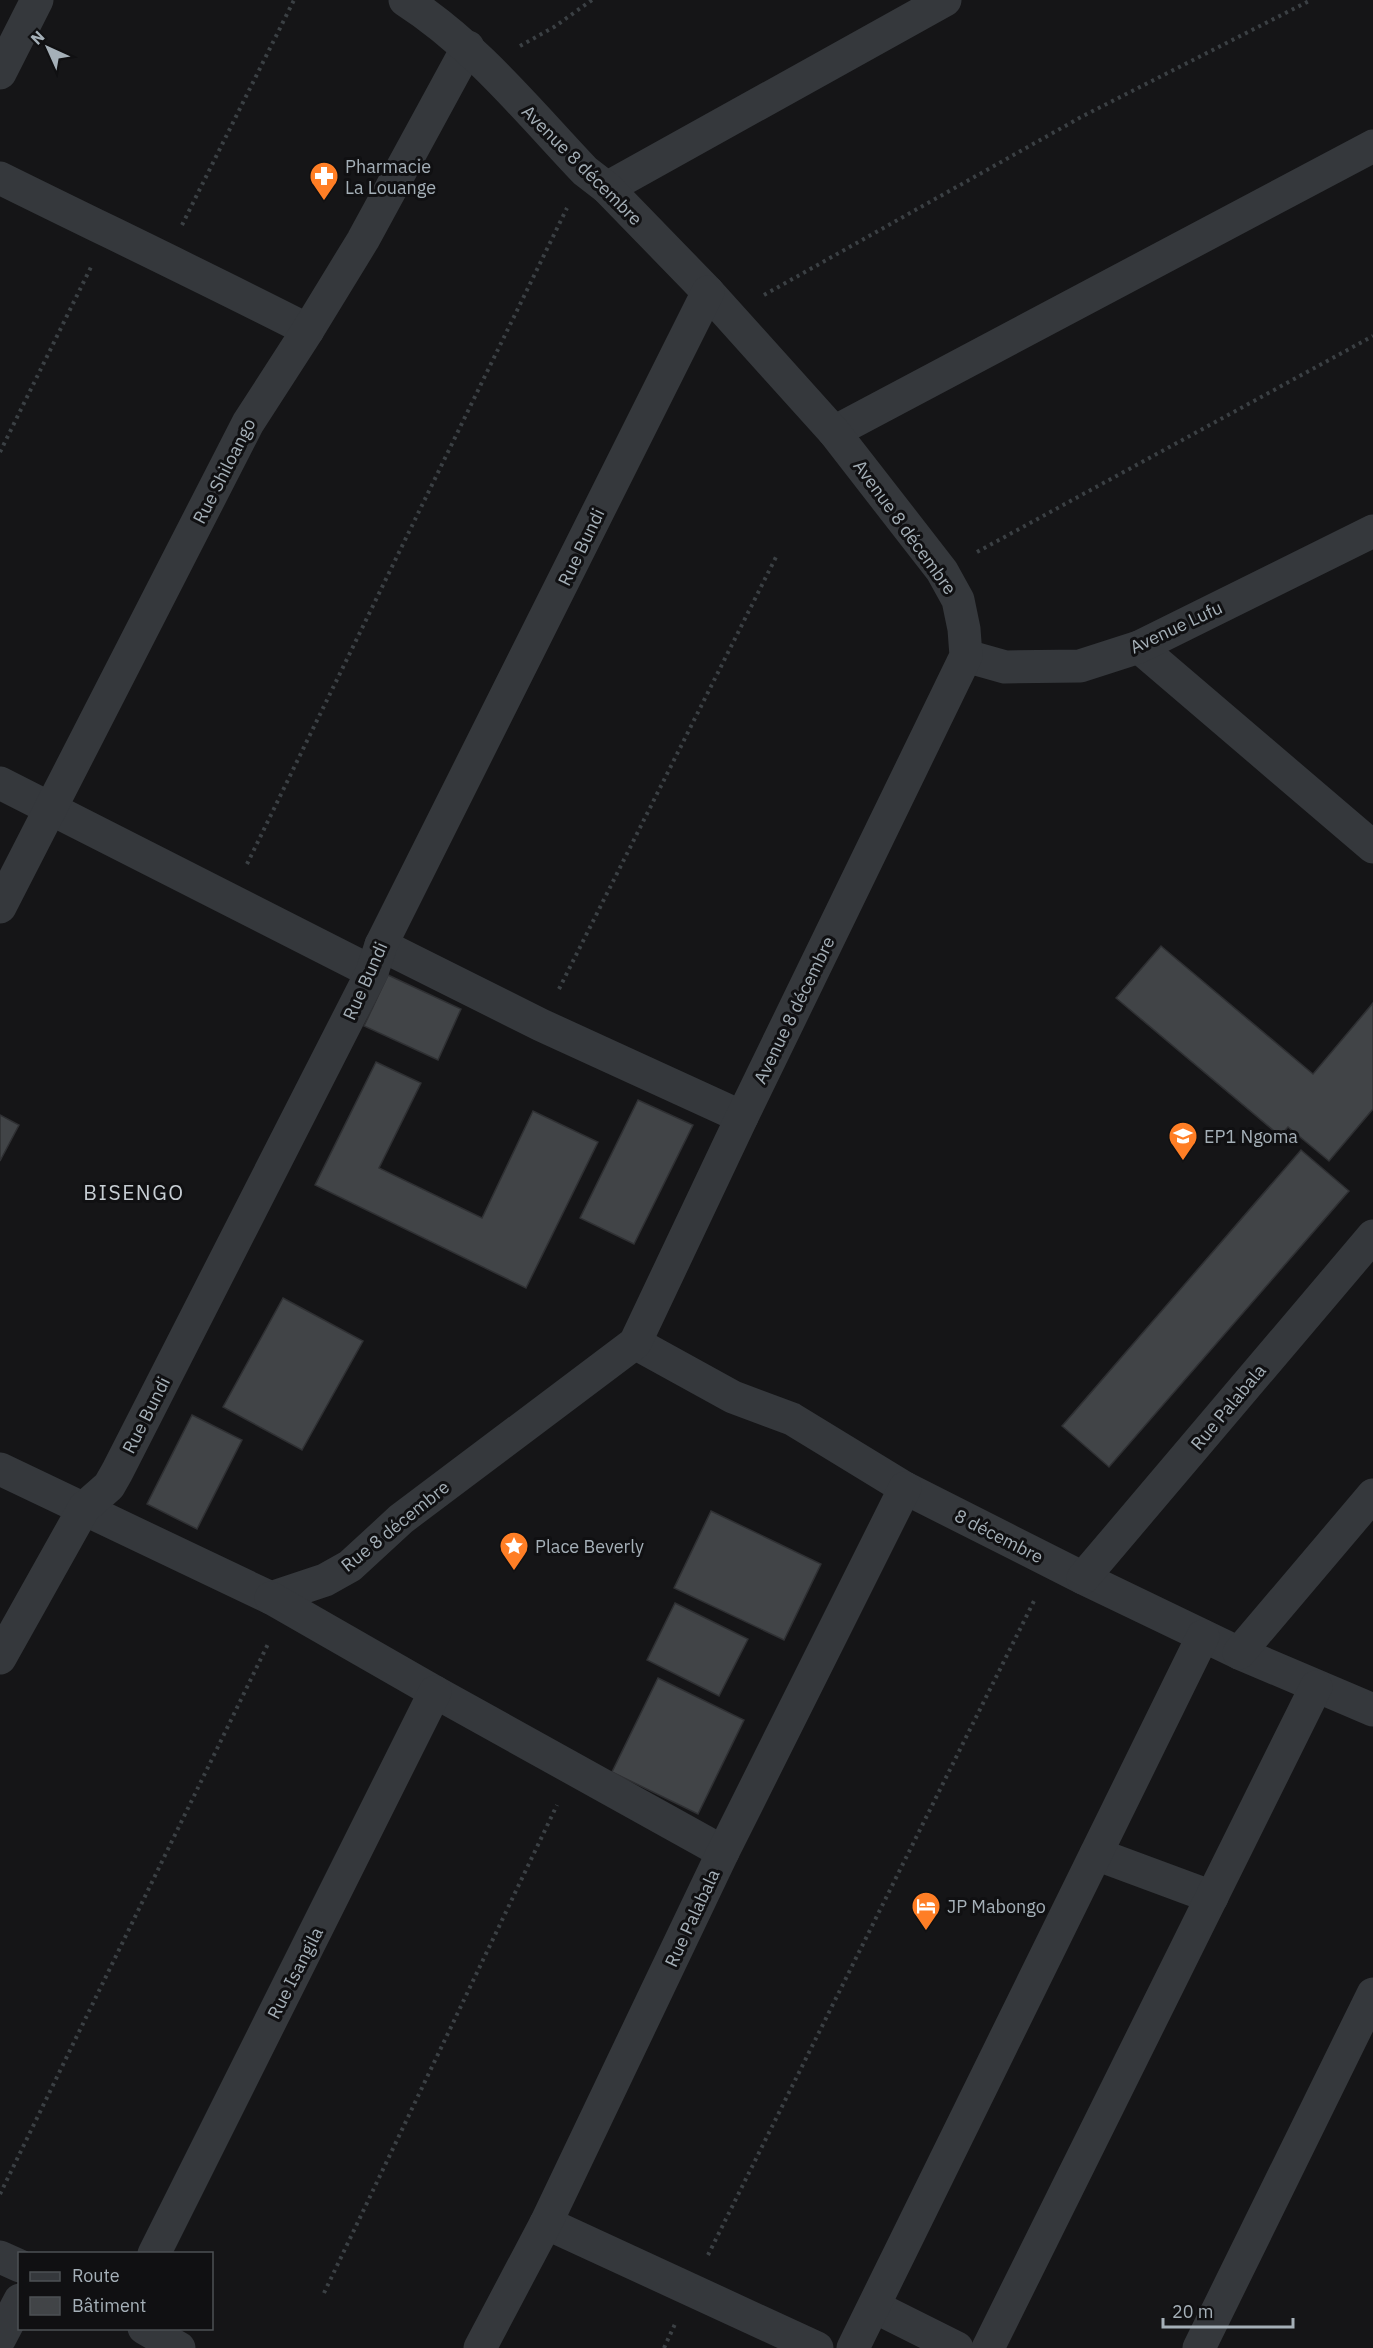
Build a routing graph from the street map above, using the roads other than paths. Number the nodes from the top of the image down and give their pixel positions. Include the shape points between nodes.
1 (37, 0) edge
2 (945, 0) edge
3 (424, 6) edge
4 (476, 56) junction
5 (0, 73) edge
6 (1373, 146) edge
7 (0, 178) edge
8 (596, 180) junction
9 (719, 303) junction
10 (308, 330) junction
11 (834, 432) junction
12 (1373, 531) edge
13 (1138, 647) junction
14 (966, 656) junction
15 (0, 783) edge
16 (52, 809) junction
17 (1373, 847) edge
18 (0, 907) edge
19 (376, 958) junction
20 (742, 1117) junction
21 (1373, 1236) edge
22 (635, 1343) junction
23 (0, 1469) edge
24 (905, 1488) junction
25 (1373, 1495) edge
26 (84, 1508) junction
27 (1083, 1578) junction
28 (278, 1603) junction
29 (1203, 1636) junction
30 (1239, 1653) junction
31 (0, 1658) edge
32 (1316, 1687) junction
33 (435, 1692) junction
34 (1373, 1710) edge
35 (723, 1851) junction
36 (1096, 1854) junction
37 (1212, 1898) junction
38 (1373, 1994) edge
39 (546, 2223) junction
40 (155, 2252) edge
41 (0, 2257) edge
42 (18, 2265) edge
43 (18, 2304) edge
44 (875, 2307) junction
45 (148, 2330) edge
46 (0, 2338) edge
47 (179, 2348) edge
48 (480, 2348) edge
49 (817, 2348) edge
50 (854, 2348) edge
51 (957, 2348) edge
52 (988, 2348) edge
53 (1199, 2348) edge

1 - 5 street
2 - 8 street
3 - 4 street, Avenue 8 décembre
4 - 8 street, Avenue 8 décembre
4 - 10 street, Rue Shiloango
6 - 11 street
7 - 10 street
8 - 9 street, Avenue 8 décembre
9 - 11 street, Avenue 8 décembre
9 - 19 street, Rue Bundi
10 - 16 street, Rue Shiloango via 248,423
11 - 14 street, Avenue 8 décembre via 942,571 958,600
12 - 13 street, Avenue Lufu
13 - 14 street, Avenue Lufu via 1080,666 1005,667
13 - 17 street
14 - 20 street, Avenue 8 décembre
15 - 16 street
16 - 18 street, Rue Shiloango
16 - 19 street via 229,900
19 - 20 street via 541,1025
19 - 26 street, Rue Bundi via 117,1472
20 - 22 street, Avenue 8 décembre
21 - 27 street, Rue Palabala
22 - 24 street, 8 décembre via 733,1397 792,1419
22 - 28 street, Rue 8 décembre via 400,1519 350,1566
23 - 26 street
24 - 27 street, 8 décembre
24 - 35 street, Rue Palabala
25 - 30 street
26 - 28 street
26 - 31 street, Rue Bundi
27 - 29 street, 8 décembre
28 - 33 street
29 - 30 street, 8 décembre
29 - 36 street
30 - 32 street, 8 décembre
32 - 34 street, 8 décembre
32 - 37 street
33 - 35 street
33 - 40 street, Rue Isangila
35 - 39 street, Rue Palabala
36 - 37 street
36 - 44 street
37 - 52 street
38 - 53 street
39 - 48 street, Rue Palabala
39 - 49 street
41 - 42 street
43 - 46 street
44 - 50 street
44 - 51 street
45 - 47 street

